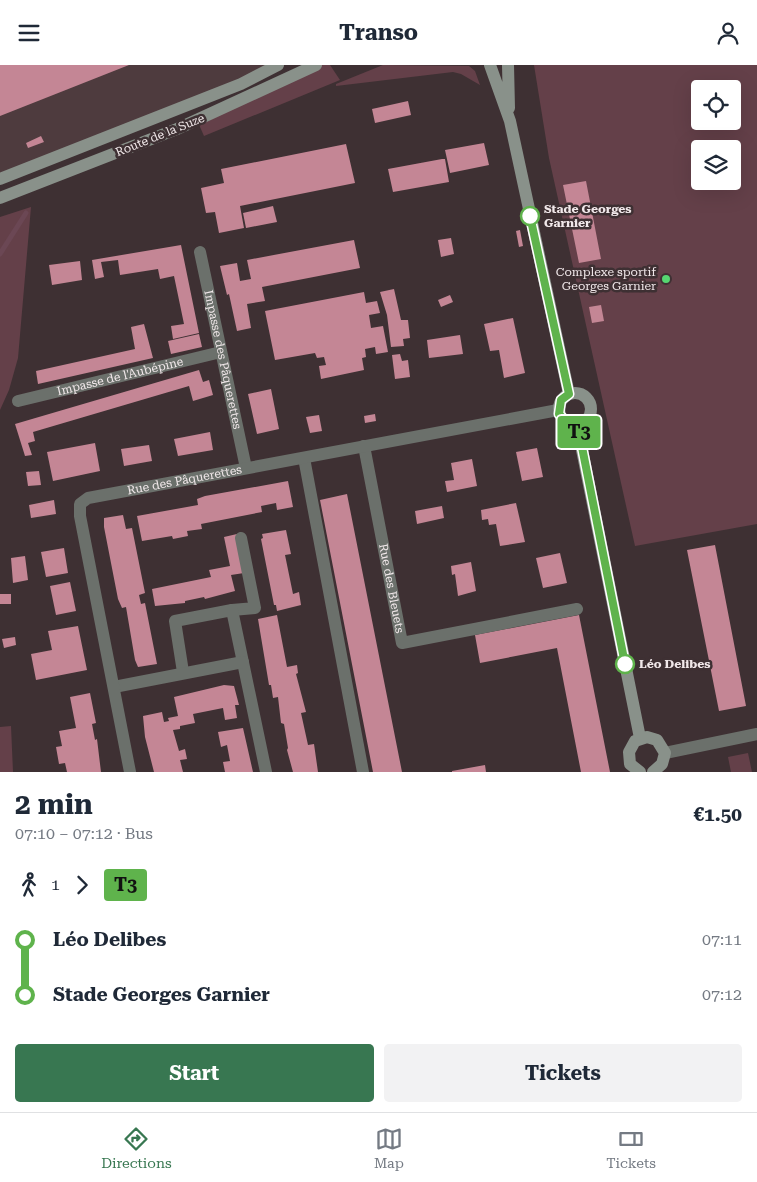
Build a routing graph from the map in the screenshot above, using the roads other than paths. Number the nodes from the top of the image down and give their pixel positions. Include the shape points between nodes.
1 (278, 65) edge
2 (316, 65) edge
3 (490, 65) edge
4 (508, 65) edge
5 (510, 121) junction
6 (0, 179) edge
7 (0, 198) edge
8 (200, 252) dead end
9 (221, 352) junction
10 (569, 394) junction
11 (18, 401) dead end
12 (558, 410) junction
13 (577, 425) junction
14 (364, 447) junction
15 (304, 458) junction
16 (246, 468) junction
17 (241, 538) dead end
18 (577, 609) dead end
19 (232, 611) junction
20 (243, 662) junction
21 (183, 672) junction
22 (114, 687) junction
23 (757, 734) edge
24 (640, 738) junction
25 (665, 753) junction
26 (130, 772) edge
27 (266, 772) edge
28 (363, 772) edge
29 (640, 772) edge
30 (652, 772) edge

1 - 6 street, Route de la Suze via 241,84
2 - 7 street, Route de la Suze via 176,129
3 - 5 street
4 - 5 street
5 - 10 street
8 - 9 street, Impasse des Pâquerettes
9 - 11 street, Impasse de l'Aubépine
9 - 16 street, Impasse des Pâquerettes
10 - 12 street via 561,400
10 - 13 street via 583,394 591,406 589,417
12 - 13 street via 565,422
12 - 14 street, Rue des Pâquerettes
13 - 24 street
14 - 15 street, Rue des Pâquerettes
14 - 18 street, Rue des Bleuets via 402,643
15 - 16 street, Rue des Pâquerettes
15 - 28 street
16 - 22 street, Rue des Pâquerettes via 88,498 80,504
17 - 19 street via 255,607
19 - 20 street
19 - 21 street via 175,621
20 - 21 street
20 - 27 street
21 - 22 street
22 - 26 street, Rue des Pâquerettes
23 - 25 street
24 - 25 street via 657,740
24 - 29 street via 631,746 628,758 634,769
25 - 30 street via 662,764

